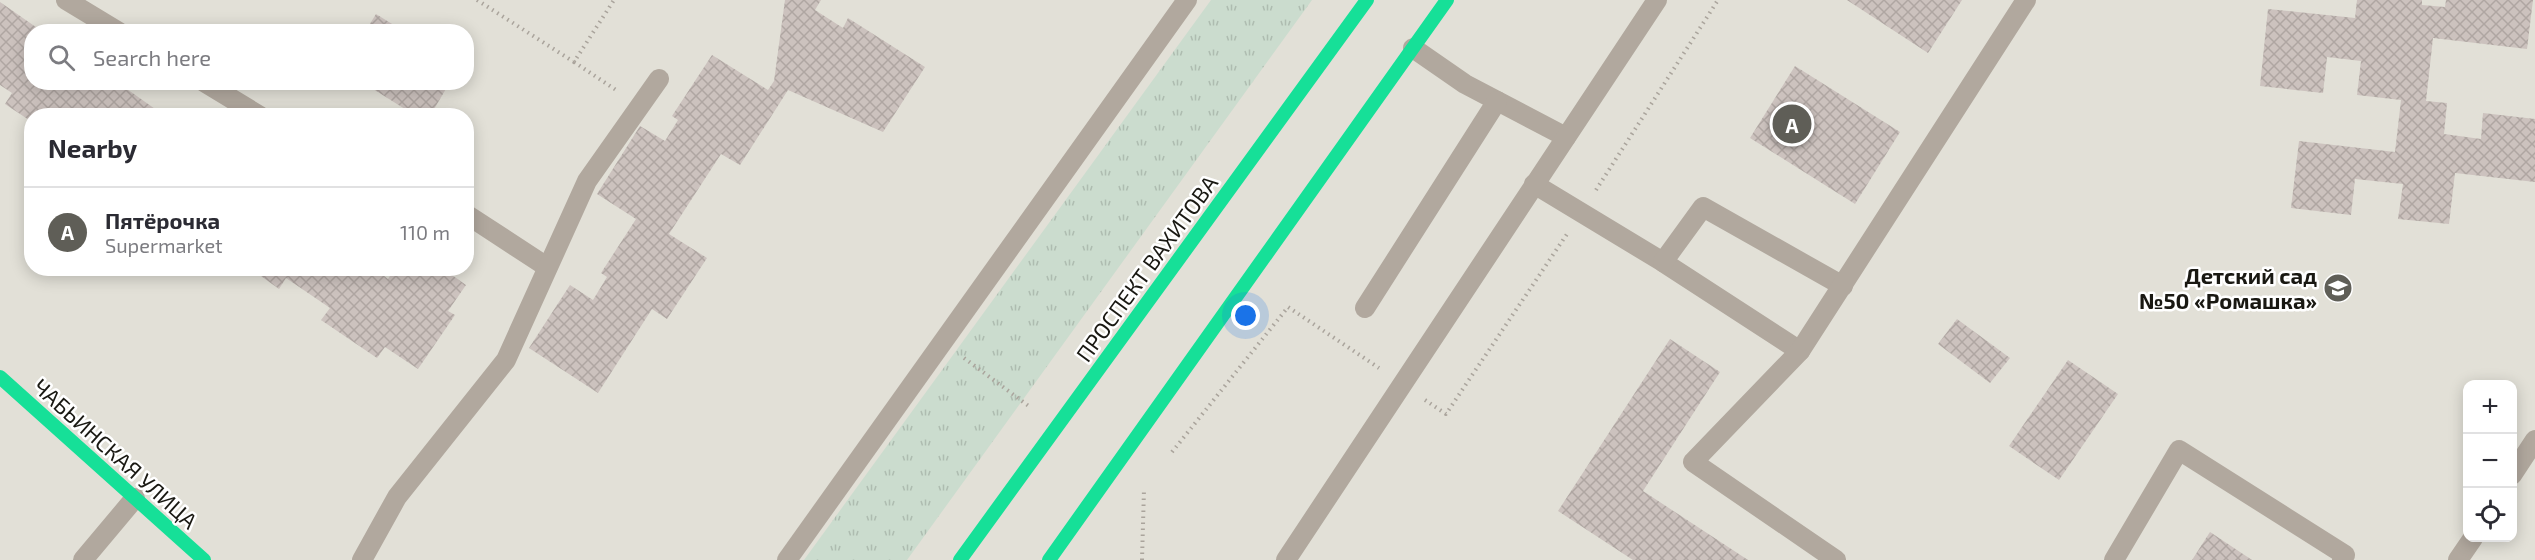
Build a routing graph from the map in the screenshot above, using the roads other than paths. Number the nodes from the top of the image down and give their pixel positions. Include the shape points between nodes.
1 (66, 0) edge
2 (1187, 0) edge
3 (1367, 0) edge
4 (1447, 0) edge
5 (1657, 0) edge
6 (2026, 0) edge
7 (106, 24) edge
8 (1413, 48) junction
9 (659, 79) dead end
10 (217, 90) edge
11 (1497, 101) junction
12 (247, 108) edge
13 (1566, 137) junction
14 (1534, 184) junction
15 (474, 219) edge
16 (1663, 262) junction
17 (547, 267) junction
18 (1843, 286) junction
19 (1365, 308) dead end
20 (1800, 351) junction
21 (0, 377) edge
22 (2535, 440) edge
23 (2517, 467) edge
24 (135, 498) junction
25 (2469, 542) edge
26 (83, 560) edge
27 (204, 560) edge
28 (362, 560) edge
29 (787, 560) edge
30 (960, 560) edge
31 (1049, 560) edge
32 (1286, 560) edge
33 (1836, 560) edge
34 (2114, 560) edge
35 (2342, 560) edge
36 (2458, 560) edge

1 - 7 lane
2 - 29 lane
3 - 30 main road, ПРОСПЕКТ ВАХИТОВА
4 - 8 main road
5 - 13 lane
6 - 18 lane
8 - 11 lane
8 - 31 main road
9 - 17 lane via 587,181
10 - 12 lane
11 - 13 lane
11 - 19 lane
13 - 14 lane
14 - 16 lane
14 - 32 lane
15 - 17 lane
16 - 18 lane via 1703,207
16 - 20 lane
17 - 28 lane via 506,360 397,496
18 - 20 lane
20 - 33 lane via 1693,462
21 - 24 main road, ЧАБЬИНСКАЯ УЛИЦА
22 - 23 lane
24 - 26 lane
24 - 27 main road, ЧАБЬИНСКАЯ УЛИЦА
25 - 36 lane
34 - 35 lane via 2179,450 2345,555

